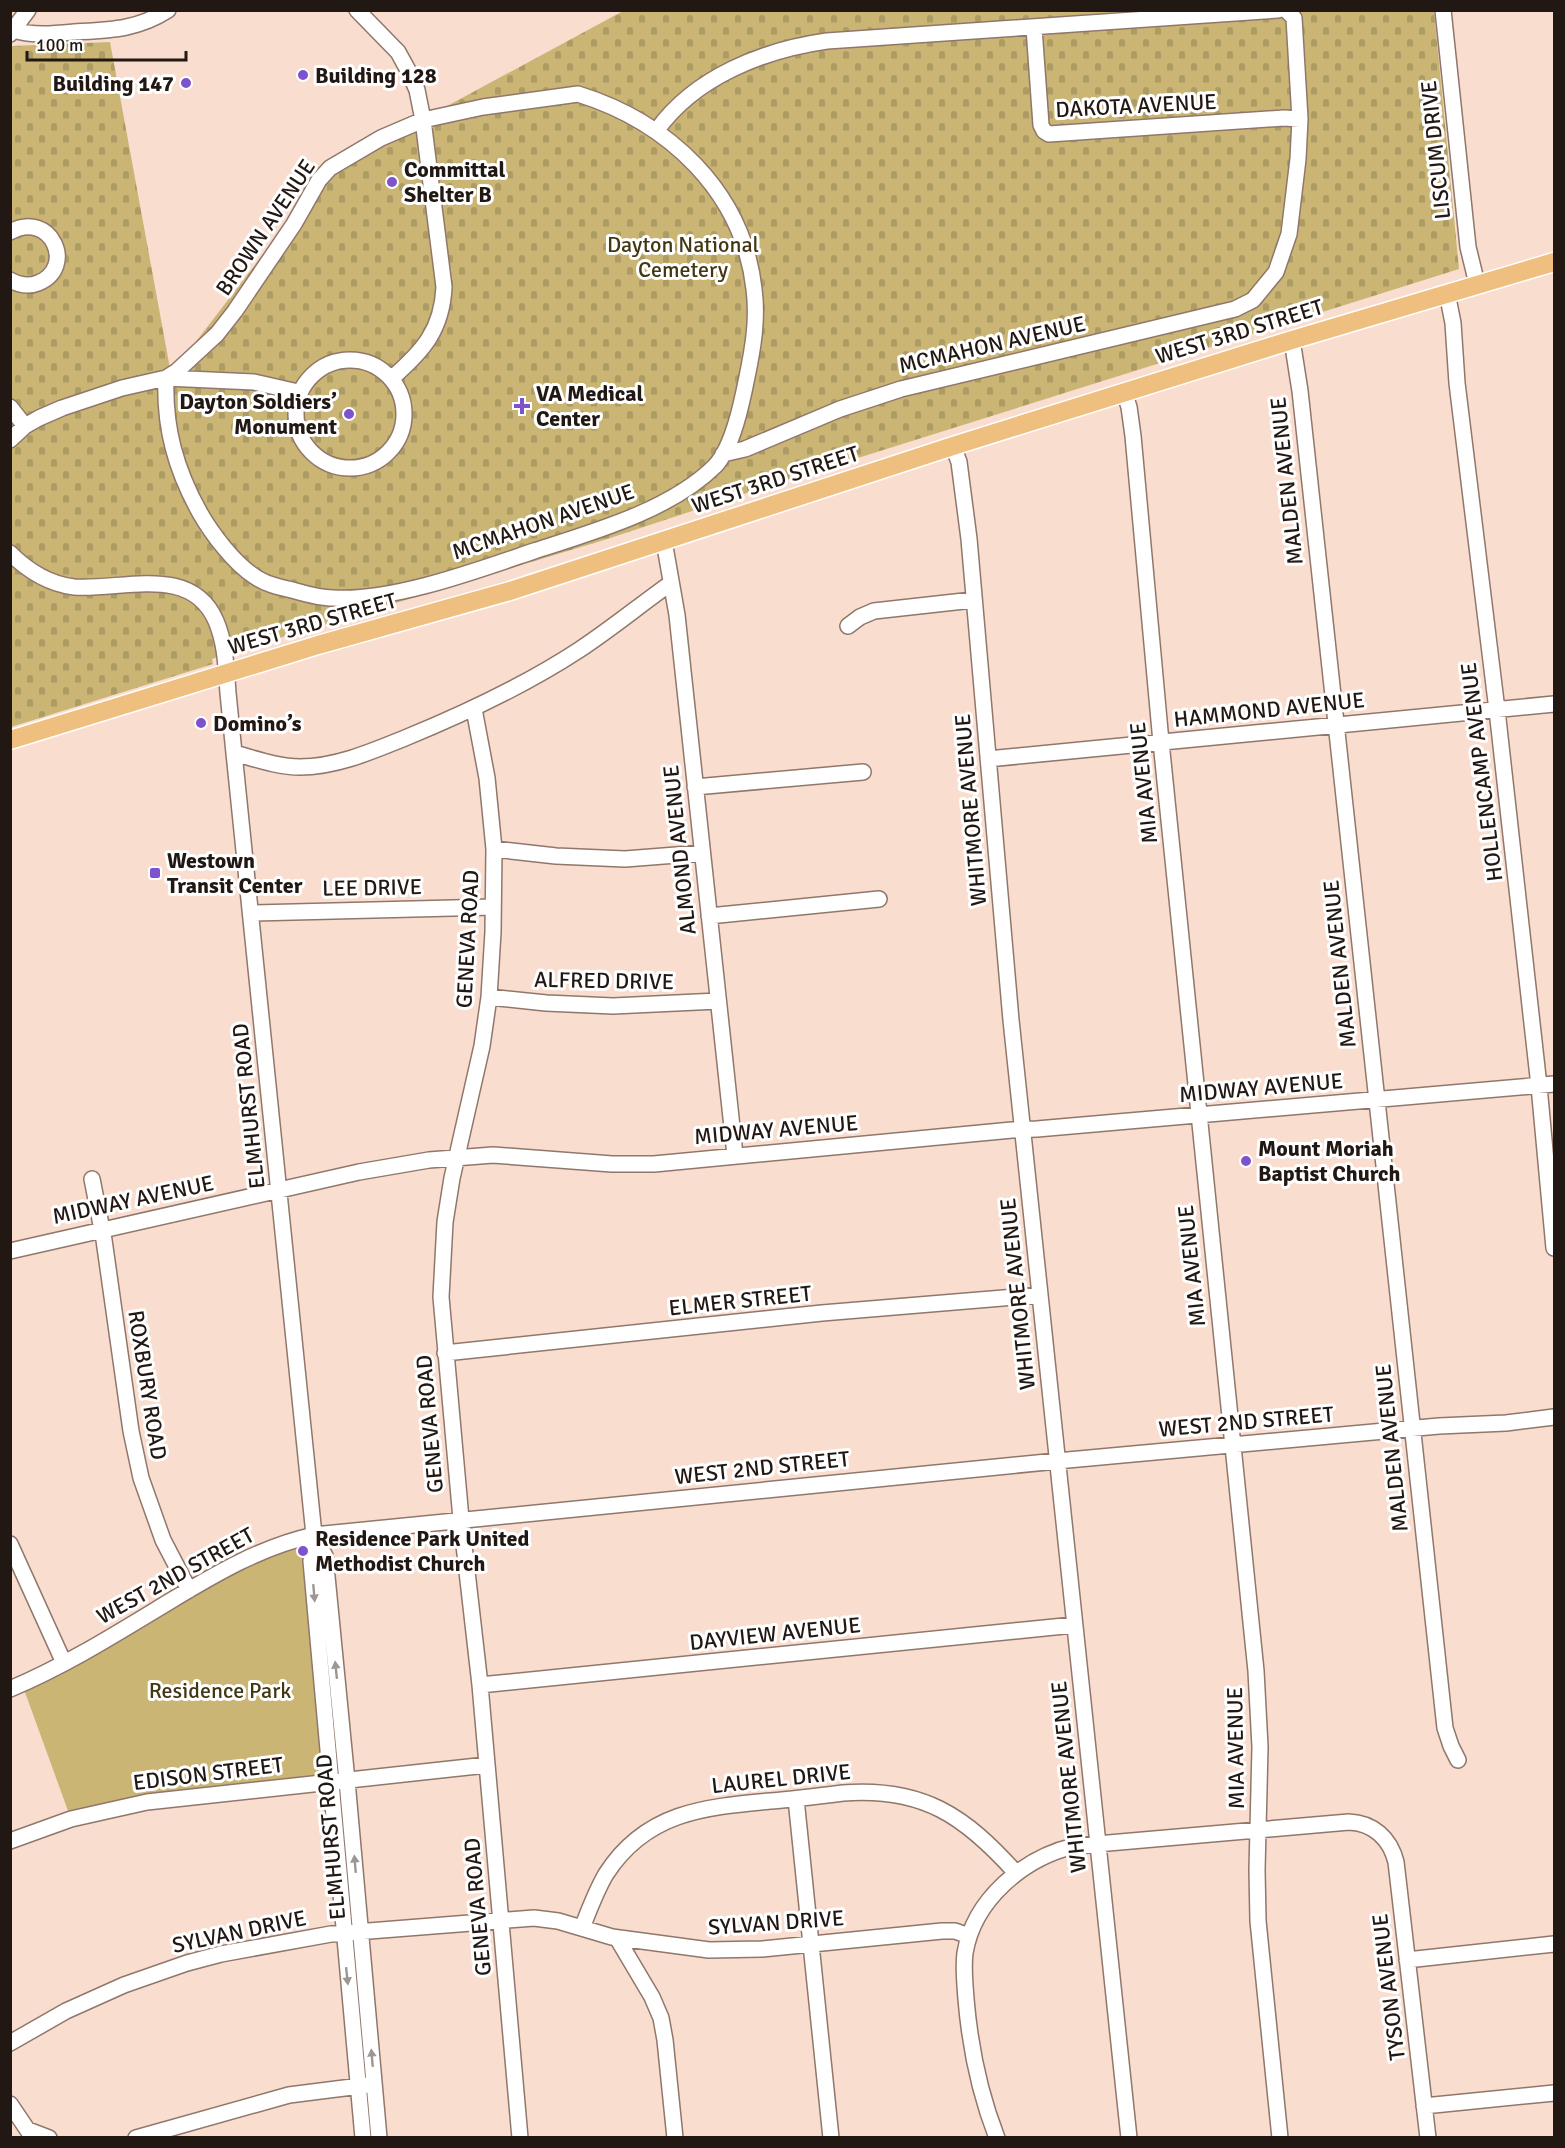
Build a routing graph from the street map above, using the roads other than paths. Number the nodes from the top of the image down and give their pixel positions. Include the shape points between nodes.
1 (27, 10) edge
2 (168, 10) edge
3 (357, 10) edge
4 (1286, 10) edge
5 (1443, 10) edge
6 (1273, 11) edge
7 (1034, 28) junction
8 (12, 32) edge
9 (1300, 119) junction
10 (423, 120) junction
11 (657, 130) junction
12 (10, 232) edge
13 (1554, 262) edge
14 (10, 280) edge
15 (1477, 284) junction
16 (1447, 293) junction
17 (1292, 340) junction
18 (166, 378) junction
19 (392, 378) junction
20 (298, 392) junction
21 (1124, 392) junction
22 (10, 407) edge
23 (25, 426) junction
24 (10, 440) edge
25 (953, 446) junction
26 (723, 454) junction
27 (664, 541) junction
28 (10, 553) edge
29 (671, 583) junction
30 (973, 600) junction
31 (848, 626) dead end
32 (228, 673) junction
33 (1554, 704) edge
34 (474, 709) junction
35 (1497, 710) junction
36 (1336, 725) junction
37 (10, 740) edge
38 (1161, 742) junction
39 (234, 753) junction
40 (988, 759) junction
41 (863, 772) dead end
42 (695, 788) junction
43 (494, 849) junction
44 (702, 853) junction
45 (879, 899) dead end
46 (494, 907) junction
47 (251, 913) junction
48 (709, 916) junction
49 (489, 997) junction
50 (718, 1001) junction
51 (1547, 1085) edge
52 (1376, 1100) junction
53 (1198, 1115) junction
54 (1024, 1129) junction
55 (735, 1155) junction
56 (458, 1157) junction
57 (92, 1179) dead end
58 (279, 1191) junction
59 (101, 1229) junction
60 (1554, 1248) edge
61 (10, 1251) edge
62 (1040, 1295) junction
63 (445, 1353) junction
64 (1554, 1417) edge
65 (1412, 1429) junction
66 (1232, 1445) junction
67 (1057, 1461) junction
68 (461, 1519) junction
69 (314, 1535) junction
70 (10, 1544) edge
71 (189, 1590) junction
72 (1074, 1625) junction
73 (64, 1664) junction
74 (480, 1685) junction
75 (10, 1689) edge
76 (1458, 1760) dead end
77 (487, 1765) junction
78 (347, 1781) junction
79 (331, 1782) junction
80 (796, 1799) junction
81 (1258, 1830) junction
82 (10, 1841) edge
83 (1099, 1844) junction
84 (1016, 1873) junction
85 (501, 1920) junction
86 (582, 1928) junction
87 (361, 1932) junction
88 (343, 1933) junction
89 (969, 1935) junction
90 (617, 1938) junction
91 (811, 1944) junction
92 (1554, 1944) edge
93 (1407, 1960) junction
94 (10, 2043) edge
95 (374, 2085) junction
96 (358, 2086) junction
97 (1554, 2093) edge
98 (10, 2104) edge
99 (1424, 2106) junction
100 (31, 2134) edge
101 (49, 2138) edge
102 (136, 2138) edge
103 (363, 2138) edge
104 (379, 2138) edge
105 (520, 2138) edge
106 (675, 2138) edge
107 (831, 2138) edge
108 (997, 2138) edge
109 (1129, 2138) edge
110 (1280, 2138) edge
111 (1428, 2138) edge

1 - 8 street
2 - 8 street via 140,24 112,31 33,35
3 - 10 street via 404,62 417,90
4 - 9 street via 1294,18
5 - 15 street, LISCUM DRIVE via 1468,247
6 - 7 street
7 - 9 street, DAKOTA AVENUE via 1041,125 1049,134
7 - 11 street via 795,46 757,58 712,81 673,110
9 - 26 street, MCMAHON AVENUE via 1289,234 1276,272 1253,300 1235,309 901,389
10 - 11 street, BROWN AVENUE via 578,94 601,101
10 - 18 street, BROWN AVENUE via 381,138 327,171 235,311 217,334
10 - 19 street via 444,297 436,328 425,346
11 - 26 street, BROWN AVENUE via 691,159 717,189 738,226 751,270 755,306 753,343 744,393
12 - 14 street via 26,226 39,228 50,236 57,253 52,273 41,282 27,286
13 - 15 main road, WEST 3RD STREET
15 - 16 main road, WEST 3RD STREET
16 - 17 main road, WEST 3RD STREET
16 - 35 street, HOLLENCAMP AVENUE
17 - 21 main road, WEST 3RD STREET
17 - 36 street, MALDEN AVENUE
18 - 20 street via 254,382
18 - 23 street via 62,408
18 - 26 street, MCMAHON AVENUE via 170,435 177,463 186,488 214,534 246,571 260,580 332,598 372,597 429,584 599,530 668,498 714,467
19 - 20 street via 372,365 339,362 315,373
19 - 20 street via 403,405 396,444 381,459 355,468 327,464 308,448 296,421
21 - 25 main road, WEST 3RD STREET
21 - 38 street, MIA AVENUE via 1133,436
22 - 23 street
23 - 24 street
25 - 27 main road, WEST 3RD STREET
25 - 30 street, WHITMORE AVENUE via 959,462
27 - 29 street, ALMOND AVENUE
27 - 32 main road, WEST 3RD STREET
28 - 32 street, ELMHURST ROAD via 33,573 57,583 82,587 161,584 190,592 216,622
29 - 34 street via 570,656
29 - 42 street, ALMOND AVENUE
30 - 31 street via 874,611
30 - 40 street, WHITMORE AVENUE
32 - 37 main road, WEST 3RD STREET
32 - 39 street, ELMHURST ROAD
33 - 35 street, HAMMOND AVENUE
34 - 39 street via 384,747 321,765 289,767
34 - 43 street, GENEVA ROAD via 487,778
35 - 36 street, HAMMOND AVENUE
35 - 51 street, HOLLENCAMP AVENUE
36 - 38 street, HAMMOND AVENUE
36 - 52 street, MALDEN AVENUE
38 - 40 street, HAMMOND AVENUE
38 - 53 street, MIA AVENUE
39 - 47 street, ELMHURST ROAD
40 - 54 street, WHITMORE AVENUE
41 - 42 street
42 - 44 street, ALMOND AVENUE
43 - 44 street via 625,859
43 - 46 street, GENEVA ROAD
44 - 48 street, ALMOND AVENUE
45 - 48 street
46 - 47 street, LEE DRIVE
46 - 49 street, GENEVA ROAD
47 - 58 street, ELMHURST ROAD
48 - 50 street, ALMOND AVENUE
49 - 50 street, ALFRED DRIVE via 613,1006
49 - 56 street, GENEVA ROAD via 477,1075
50 - 55 street, ALMOND AVENUE
51 - 52 street, MIDWAY AVENUE
51 - 60 street, HOLLENCAMP AVENUE
52 - 53 street, MIDWAY AVENUE
52 - 65 street, MALDEN AVENUE
53 - 54 street, MIDWAY AVENUE
53 - 66 street, MIA AVENUE
54 - 55 street, MIDWAY AVENUE
54 - 62 street, WHITMORE AVENUE
55 - 56 street, MIDWAY AVENUE via 633,1164 493,1155
56 - 58 street, MIDWAY AVENUE via 392,1166
56 - 63 street, GENEVA ROAD via 442,1248
57 - 59 street, ROXBURY ROAD
58 - 59 street, MIDWAY AVENUE
58 - 69 street, ELMHURST ROAD
59 - 61 street, MIDWAY AVENUE
59 - 71 street, ROXBURY ROAD via 141,1478 163,1540
62 - 63 street, ELMER STREET via 822,1313
62 - 67 street, WHITMORE AVENUE
63 - 68 street, GENEVA ROAD
64 - 65 street, WEST 2ND STREET
65 - 66 street, WEST 2ND STREET
65 - 76 street, MALDEN AVENUE via 1445,1728
66 - 67 street, WEST 2ND STREET
66 - 81 street, MIA AVENUE via 1260,1722
67 - 68 street, WEST 2ND STREET
67 - 72 street, WHITMORE AVENUE
68 - 69 street, WEST 2ND STREET
68 - 74 street, GENEVA ROAD
69 - 71 street, WEST 2ND STREET via 265,1549
78 -> 69 street, ELMHURST ROAD via 325,1556
69 -> 79 street, ELMHURST ROAD via 311,1561
70 - 73 street
71 - 73 street, WEST 2ND STREET
72 - 74 street, DAYVIEW AVENUE
72 - 83 street, WHITMORE AVENUE
73 - 75 street, WEST 2ND STREET
74 - 77 street, GENEVA ROAD
77 - 78 street, EDISON STREET
77 - 85 street, GENEVA ROAD
78 - 79 street, EDISON STREET
87 -> 78 street, ELMHURST ROAD
79 - 82 street, EDISON STREET via 147,1802 71,1819
79 - 88 street, ELMHURST ROAD
80 - 84 street, LAUREL DRIVE via 865,1791 915,1799 951,1814 973,1829
80 - 86 street, LAUREL DRIVE via 705,1808 660,1824 614,1863
80 - 91 street
81 - 83 street
81 - 93 street, TYSON AVENUE via 1349,1822 1368,1826 1382,1835 1396,1862
81 - 110 street, MIA AVENUE via 1258,1920
83 - 84 street via 1054,1852
83 - 109 street, WHITMORE AVENUE
84 - 89 street via 991,1899
85 - 86 street, SYLVAN DRIVE via 546,1919
85 - 87 street, SYLVAN DRIVE
85 - 105 street, GENEVA ROAD
86 - 90 street, SYLVAN DRIVE
87 - 88 street, SYLVAN DRIVE
95 -> 87 street, ELMHURST ROAD
88 - 94 street, SYLVAN DRIVE via 253,1947 178,1966 94,1998
88 -> 96 street, ELMHURST ROAD
89 - 91 street, SYLVAN DRIVE via 942,1931
89 - 108 street via 964,1973 970,2037 975,2070
90 - 91 street, SYLVAN DRIVE via 709,1950
90 - 106 street via 661,2018
91 - 107 street
92 - 93 street
93 - 99 street, TYSON AVENUE
95 - 96 street
95 - 104 street, ELMHURST ROAD
96 - 102 street via 289,2096
96 - 103 street, ELMHURST ROAD
97 - 99 street
98 - 100 street
99 - 111 street, TYSON AVENUE
100 - 101 street

